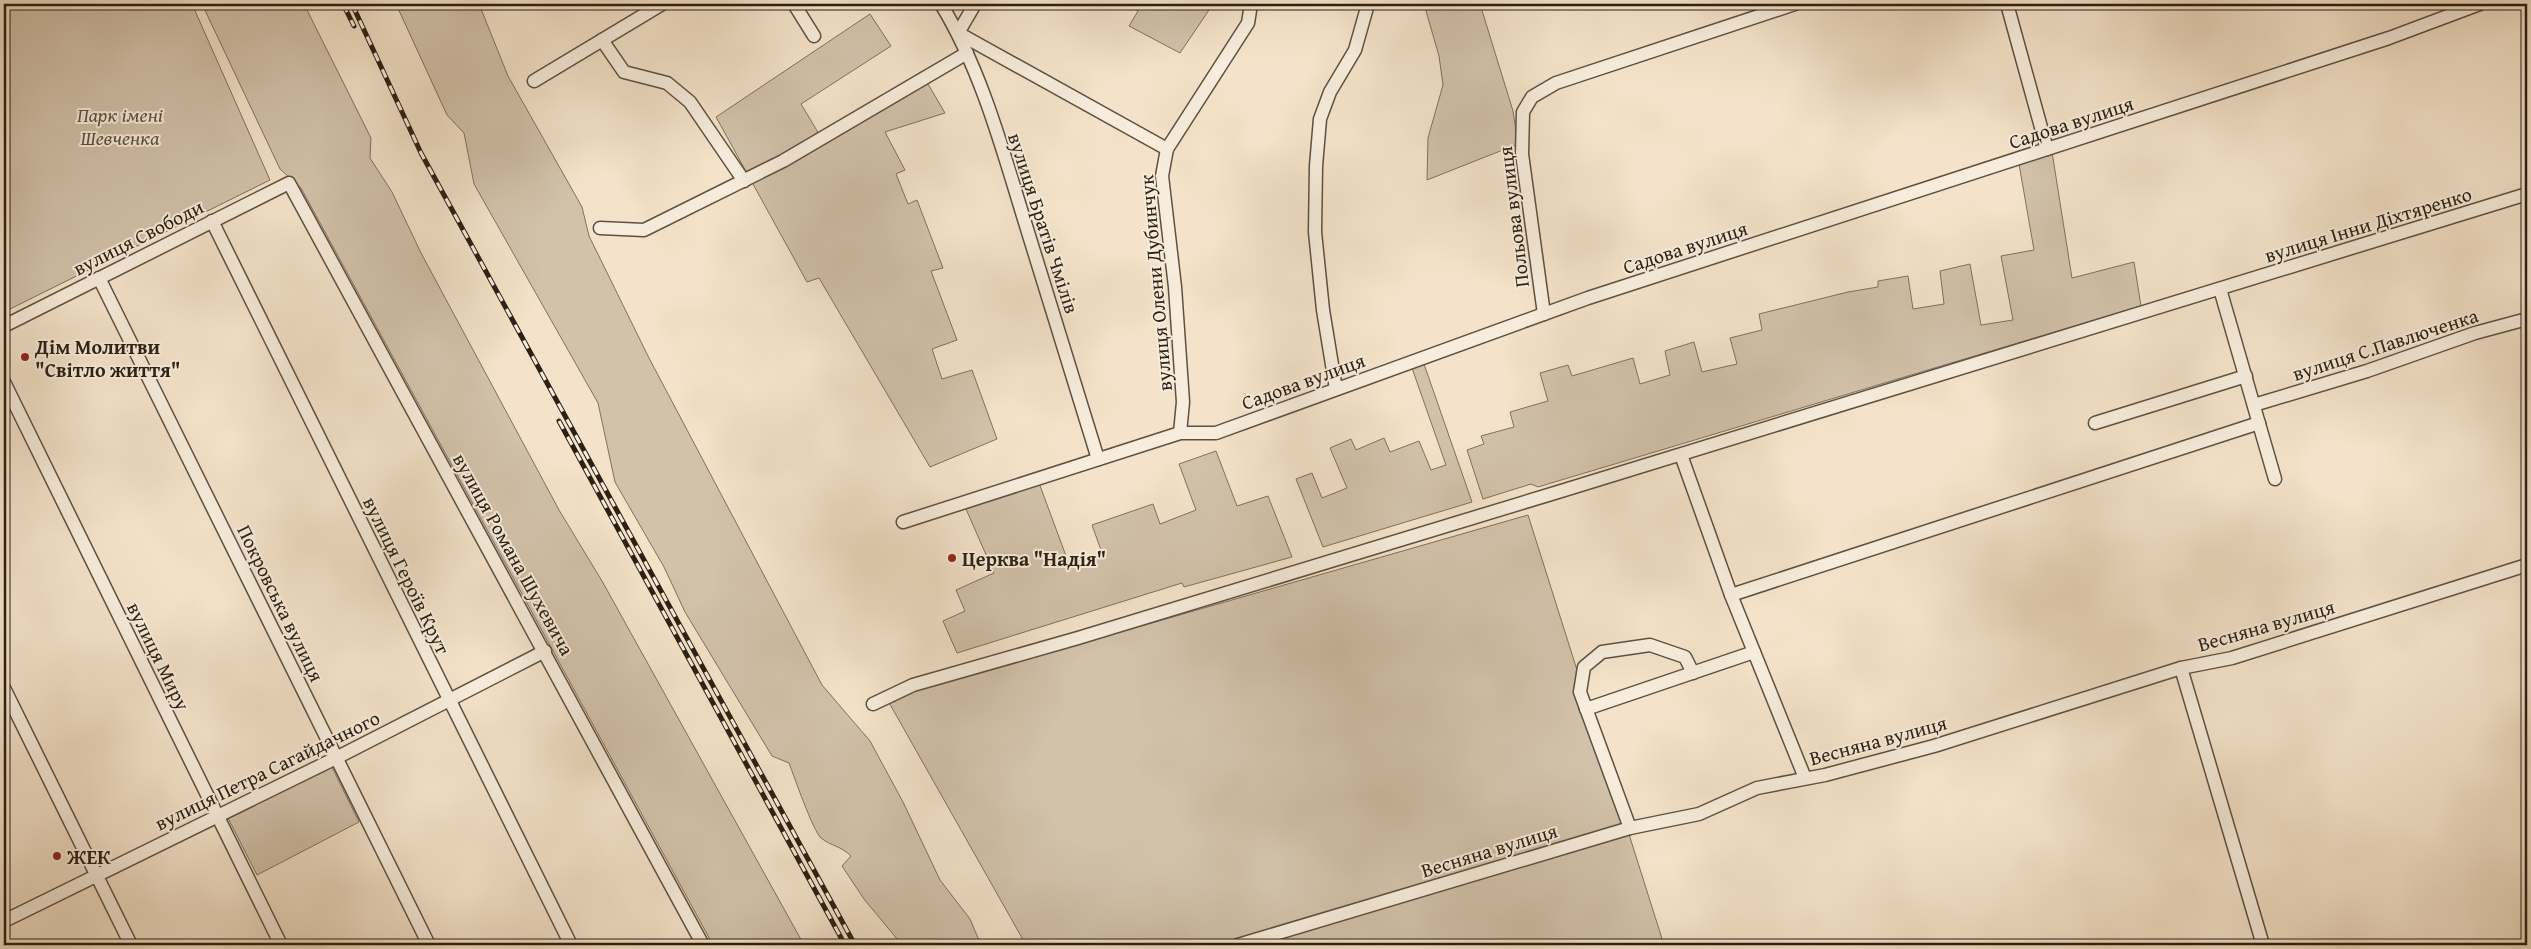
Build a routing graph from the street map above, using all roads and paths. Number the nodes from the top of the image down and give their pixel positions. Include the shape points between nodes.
1 (662, 4) edge
2 (794, 4) edge
3 (941, 4) edge
4 (974, 4) edge
5 (1250, 4) edge
6 (1368, 4) edge
7 (1795, 4) edge
8 (2007, 4) edge
9 (2480, 4) edge
10 (958, 33) junction
11 (814, 36) dead end
12 (602, 40) junction
13 (967, 53) junction
14 (534, 81) dead end
15 (1167, 149) junction
16 (2047, 149) junction
17 (744, 181) junction
18 (289, 183) joint
19 (2527, 194) edge
20 (212, 221) junction
21 (600, 228) dead end
22 (99, 278) junction
23 (2220, 289) junction
24 (1544, 314) junction
25 (2527, 319) edge
26 (4, 326) edge
27 (2246, 376) junction
28 (4, 382) edge
29 (1336, 389) junction
30 (2254, 405) junction
31 (2095, 423) dead end
32 (2260, 423) junction
33 (1180, 433) junction
34 (1680, 455) junction
35 (1098, 459) junction
36 (2275, 479) dead end
37 (903, 522) dead end
38 (2527, 565) edge
39 (1731, 595) junction
40 (545, 651) junction
41 (1754, 652) junction
42 (2181, 668) junction
43 (1693, 673) junction
44 (4, 688) edge
45 (448, 700) junction
46 (873, 704) dead end
47 (1586, 709) junction
48 (336, 758) junction
49 (1805, 778) junction
50 (217, 816) junction
51 (1630, 828) junction
52 (96, 875) junction
53 (4, 921) edge
54 (131, 945) edge
55 (281, 945) edge
56 (429, 945) edge
57 (571, 945) edge
58 (704, 945) edge
59 (1238, 945) edge
60 (2263, 945) edge

1 - 12 street
2 - 11 street
3 - 10 street, вулиця Братів Чмілів
4 - 10 street
5 - 15 street, вулиця Олени Дубинчук via 1248,23
6 - 29 street via 1355,50 1330,92 1320,119 1316,166 1315,232
7 - 24 street, Польова вулиця via 1556,83 1532,96 1523,112 1522,154
8 - 16 street
9 - 16 street, Садова вулиця via 2389,38
10 - 13 street, вулиця Братів Чмілів
10 - 15 street
12 - 14 street
12 - 17 street via 624,72 666,83 690,102
13 - 17 street
13 - 35 street, вулиця Братів Чмілів via 1008,167
15 - 33 street, вулиця Олени Дубинчук via 1162,176 1176,297 1183,402
16 - 24 street, Садова вулиця
17 - 21 street via 644,230
18 - 20 street, вулиця Свободи
18 - 40 street, вулиця Романа Шухевича
19 - 23 street, вулиця Інни Діхтяренко
20 - 22 street, вулиця Свободи
20 - 45 street, вулиця Героїв Крут
22 - 26 street, вулиця Свободи
22 - 48 street, Покровська вулиця
23 - 27 street
23 - 34 street, вулиця Інни Діхтяренко
24 - 29 street, Садова вулиця
25 - 30 street, вулиця С.Павлюченка
27 - 30 street
27 - 31 street
28 - 50 street, вулиця Миру
29 - 33 street, Садова вулиця via 1216,433
30 - 32 street
32 - 36 street
32 - 39 street
33 - 35 street, Садова вулиця
34 - 39 street
34 - 46 street, вулиця Інни Діхтяренко via 914,685
35 - 37 street, Садова вулиця
38 - 42 street, Весняна вулиця via 2232,658
39 - 41 street
40 - 45 street, вулиця Петра Сагайдачного
40 - 58 street, вулиця Романа Шухевича
41 - 43 street
41 - 49 street
42 - 49 street, Весняна вулиця via 1971,734
42 - 60 street
43 - 47 street
43 - 47 street via 1685,657 1650,645 1602,652 1584,667 1580,692
44 - 52 street
45 - 48 street, вулиця Петра Сагайдачного
45 - 57 street, вулиця Героїв Крут
47 - 51 street
48 - 50 street, вулиця Петра Сагайдачного
48 - 56 street, Покровська вулиця
49 - 51 street, Весняна вулиця via 1757,788 1699,814
50 - 52 street, вулиця Петра Сагайдачного
50 - 55 street, вулиця Миру
51 - 59 street, Весняна вулиця
52 - 53 street, вулиця Петра Сагайдачного
52 - 54 street

